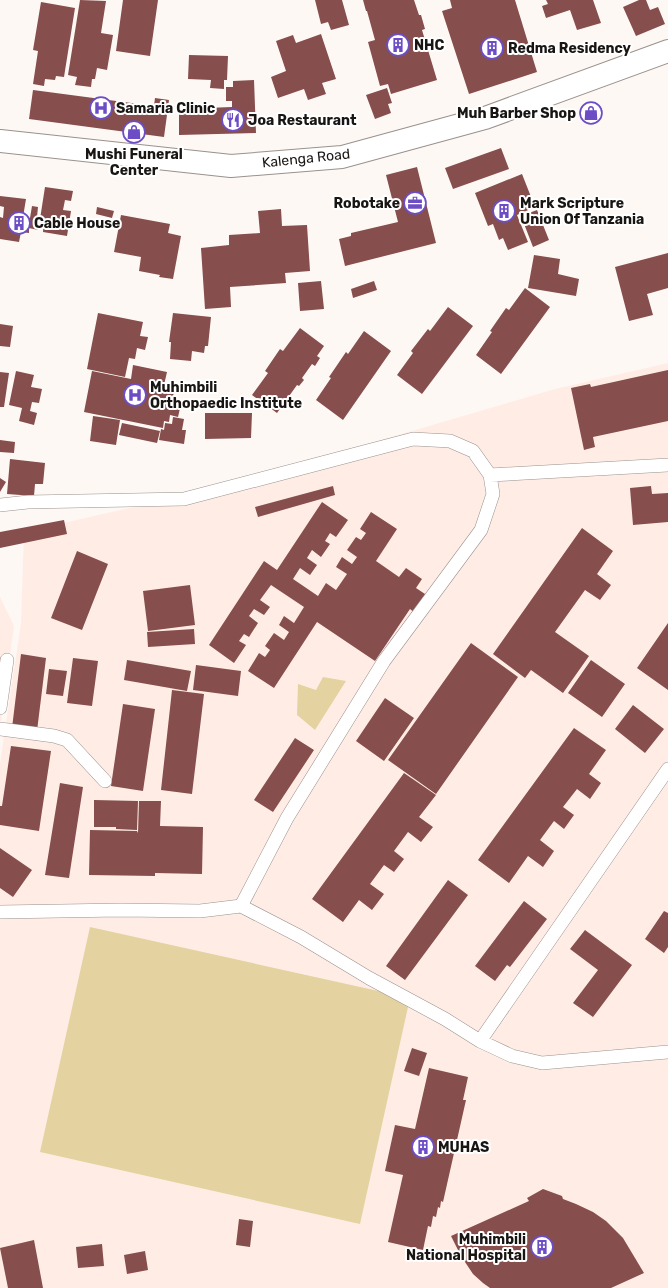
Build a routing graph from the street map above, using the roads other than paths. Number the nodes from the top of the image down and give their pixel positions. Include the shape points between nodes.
1 (668, 51) edge
2 (0, 141) edge
3 (668, 465) edge
4 (490, 475) junction
5 (0, 497) edge
6 (28, 502) junction
7 (0, 505) edge
8 (7, 660) dead end
9 (0, 708) edge
10 (0, 729) edge
11 (667, 771) edge
12 (105, 781) dead end
13 (241, 906) junction
14 (0, 912) edge
15 (480, 1041) junction
16 (668, 1052) edge

1 - 2 street, Kalenga Road via 485,118 342,157 231,166
3 - 4 lane
4 - 6 lane via 473,451 450,441 413,439 184,499
4 - 13 lane via 493,494 481,530 384,661 286,818
5 - 6 lane
6 - 7 lane
8 - 9 lane
10 - 12 lane via 67,740
11 - 15 lane
13 - 14 lane via 200,911
13 - 15 lane via 446,1019
15 - 16 lane via 512,1056 542,1062

